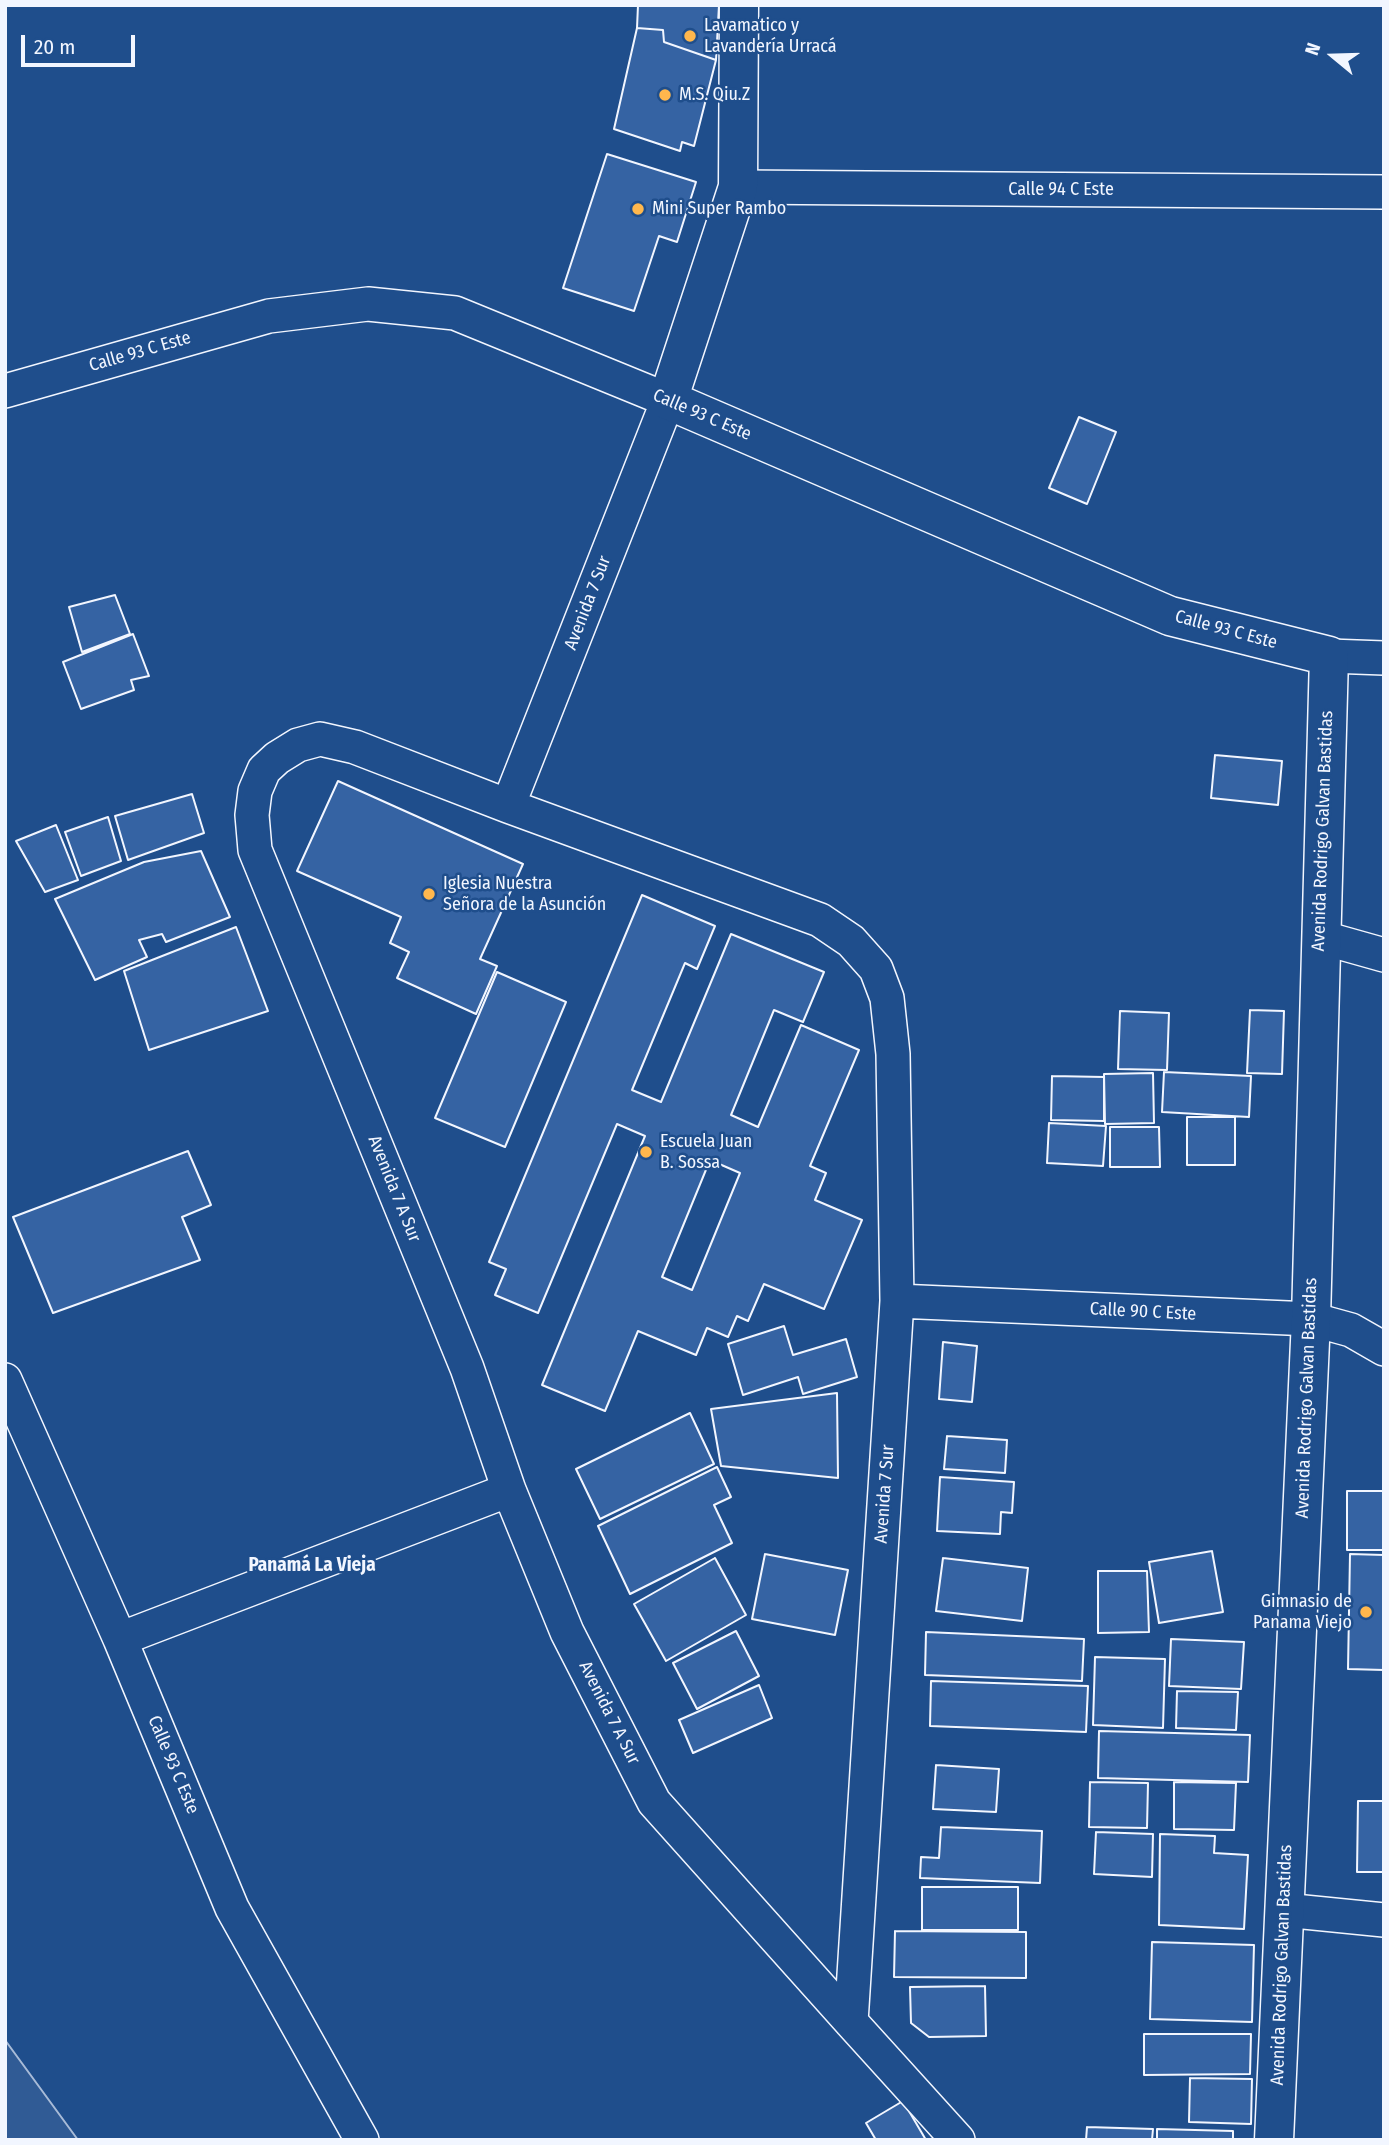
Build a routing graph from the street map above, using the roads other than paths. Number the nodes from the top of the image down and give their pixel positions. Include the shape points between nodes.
1 (739, 5) edge
2 (738, 187) junction
3 (1384, 192) edge
4 (5, 391) edge
5 (668, 400) junction
6 (1329, 656) junction
7 (1384, 656) edge
8 (508, 806) junction
9 (1320, 937) junction
10 (1384, 955) edge
11 (876, 969) joint
12 (897, 1301) junction
13 (1311, 1319) junction
14 (1384, 1349) edge
15 (5, 1380) edge
16 (509, 1490) junction
17 (120, 1639) junction
18 (1284, 1910) junction
19 (1384, 1920) edge
20 (851, 2022) junction
21 (362, 2140) edge
22 (958, 2140) edge
23 (1274, 2140) edge

1 - 2 street
2 - 3 street, Calle 94 C Este
2 - 5 street
4 - 5 street, Calle 93 C Este via 269,316 368,304 456,313
5 - 6 street, Calle 93 C Este via 1170,616
5 - 8 street, Avenida 7 Sur
6 - 7 street, Calle 93 C Este
6 - 9 street, Avenida Rodrigo Galvan Bastidas
8 - 11 street, Avenida 7 A Sur via 820,920 851,941
8 - 16 street, Avenida 7 A Sur via 355,747 320,739 298,745 264,770 252,815 255,850 467,1368
9 - 10 street
9 - 13 street, Avenida Rodrigo Galvan Bastidas
11 - 12 street, Avenida 7 Sur via 887,998 892,1054
12 - 13 street, Calle 90 C Este
12 - 20 street, Avenida 7 Sur
13 - 14 street, Calle 90 C Este via 1350,1330
13 - 18 street, Avenida Rodrigo Galvan Bastidas
15 - 17 street, Calle 93 C Este
16 - 17 street
16 - 20 street, Avenida 7 A Sur via 567,1632 654,1802
17 - 21 street, Calle 93 C Este via 232,1908
18 - 19 street
18 - 23 street, Avenida Rodrigo Galvan Bastidas
20 - 22 street, Avenida 7 A Sur

